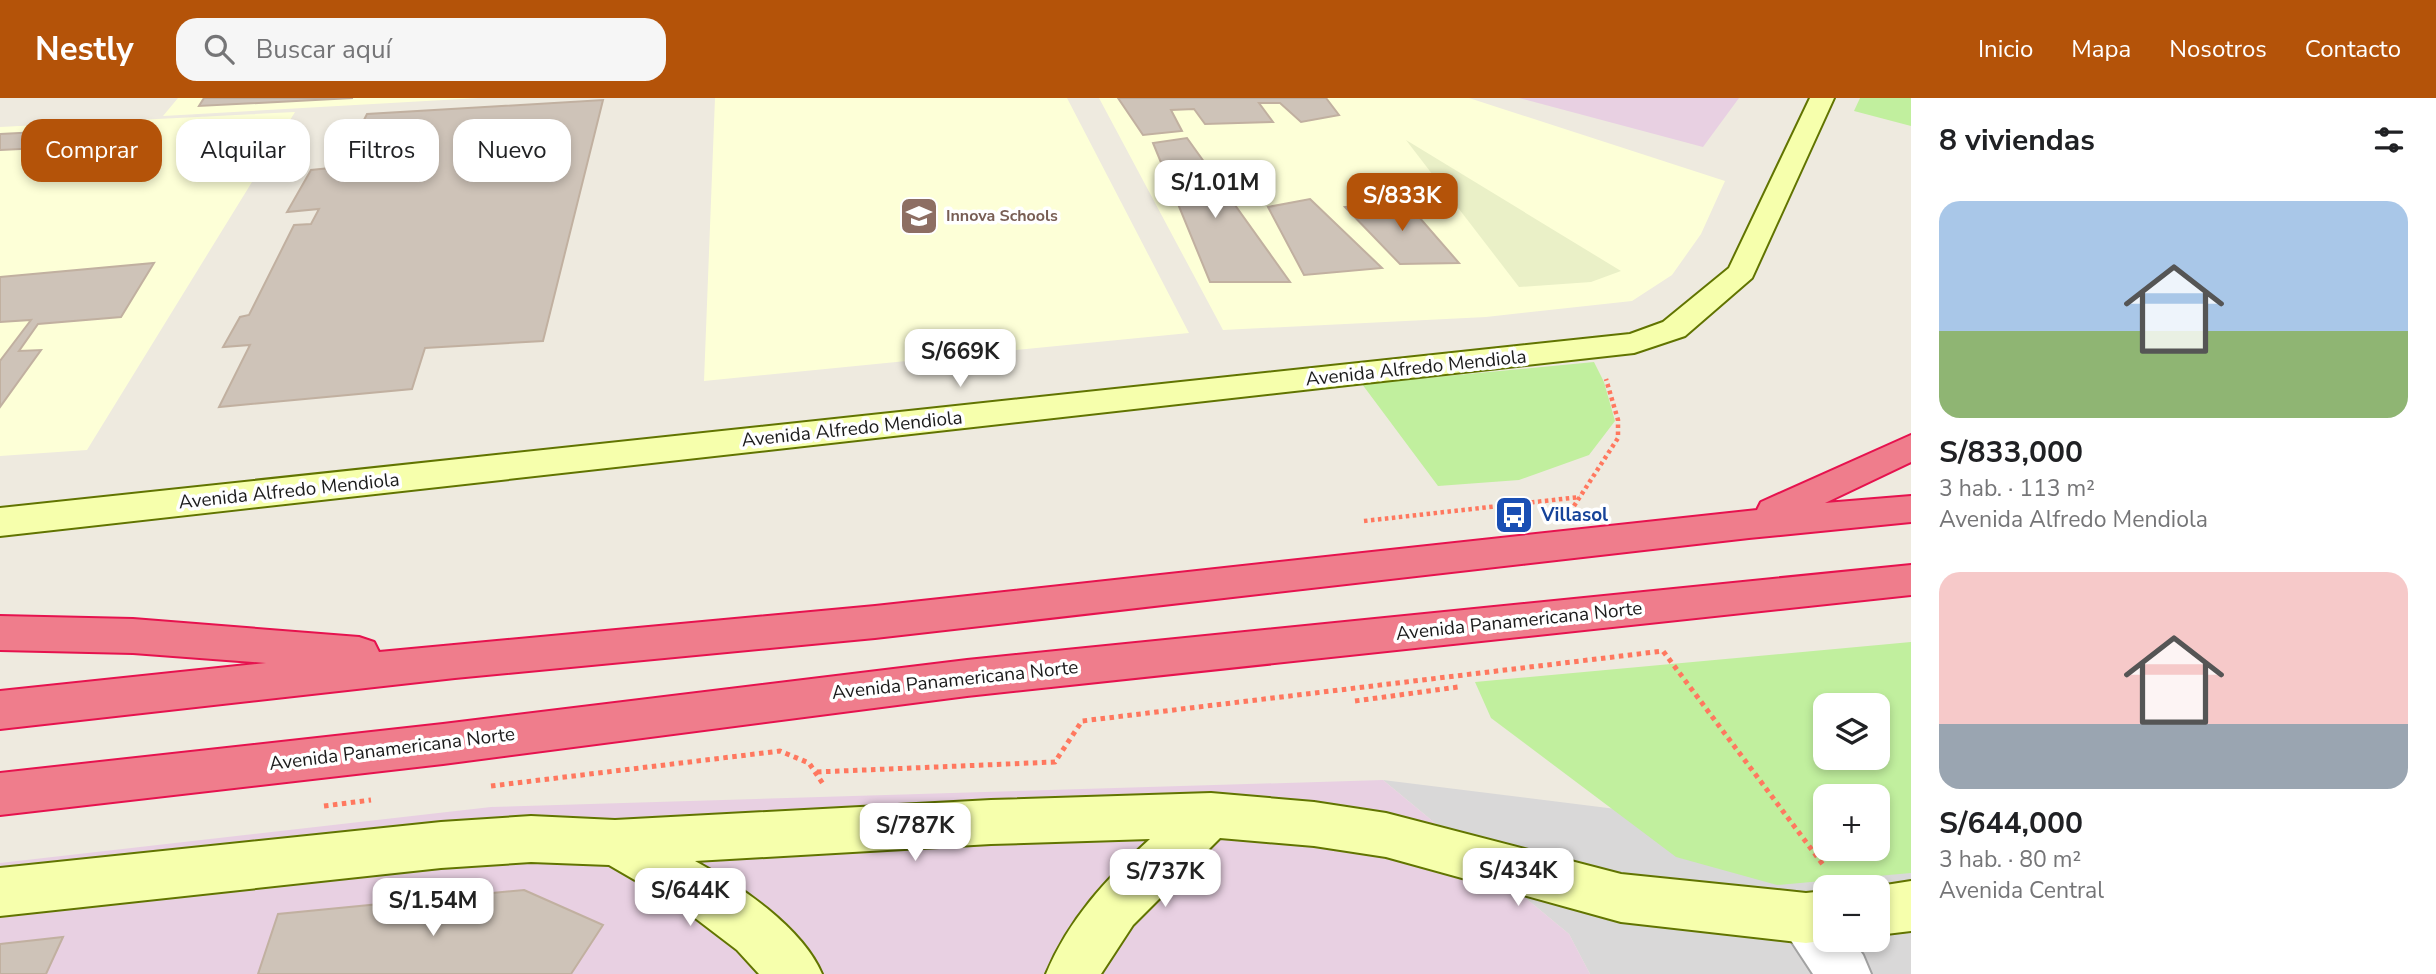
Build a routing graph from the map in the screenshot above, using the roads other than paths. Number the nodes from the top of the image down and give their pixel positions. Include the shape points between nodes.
1 (1822, 98) edge
2 (1911, 447) edge
3 (1911, 509) edge
4 (0, 522) edge
5 (1749, 524) junction
6 (1911, 580) edge
7 (0, 634) edge
8 (455, 661) junction
9 (0, 710) edge
10 (0, 794) edge
11 (1211, 815) junction
12 (615, 843) junction
13 (0, 892) edge
14 (1813, 901) edge
15 (1911, 906) edge
16 (1890, 909) edge
17 (1836, 952) edge
18 (795, 974) edge
19 (1073, 974) edge
20 (1844, 974) edge

1 - 4 street, Avenida Alfredo Mendiola via 1742,272 1674,329 1634,343
2 - 5 highway
3 - 5 highway
5 - 8 highway via 875,622
6 - 10 highway, Avenida Panamericana Norte via 967,678
7 - 8 highway via 133,636
8 - 9 highway
11 - 12 street
11 - 14 street via 1386,835 1620,898
11 - 19 street via 1126,896 1079,958
12 - 13 street via 531,839 441,845
12 - 18 street via 696,888 755,932
15 - 16 street
17 - 20 street

